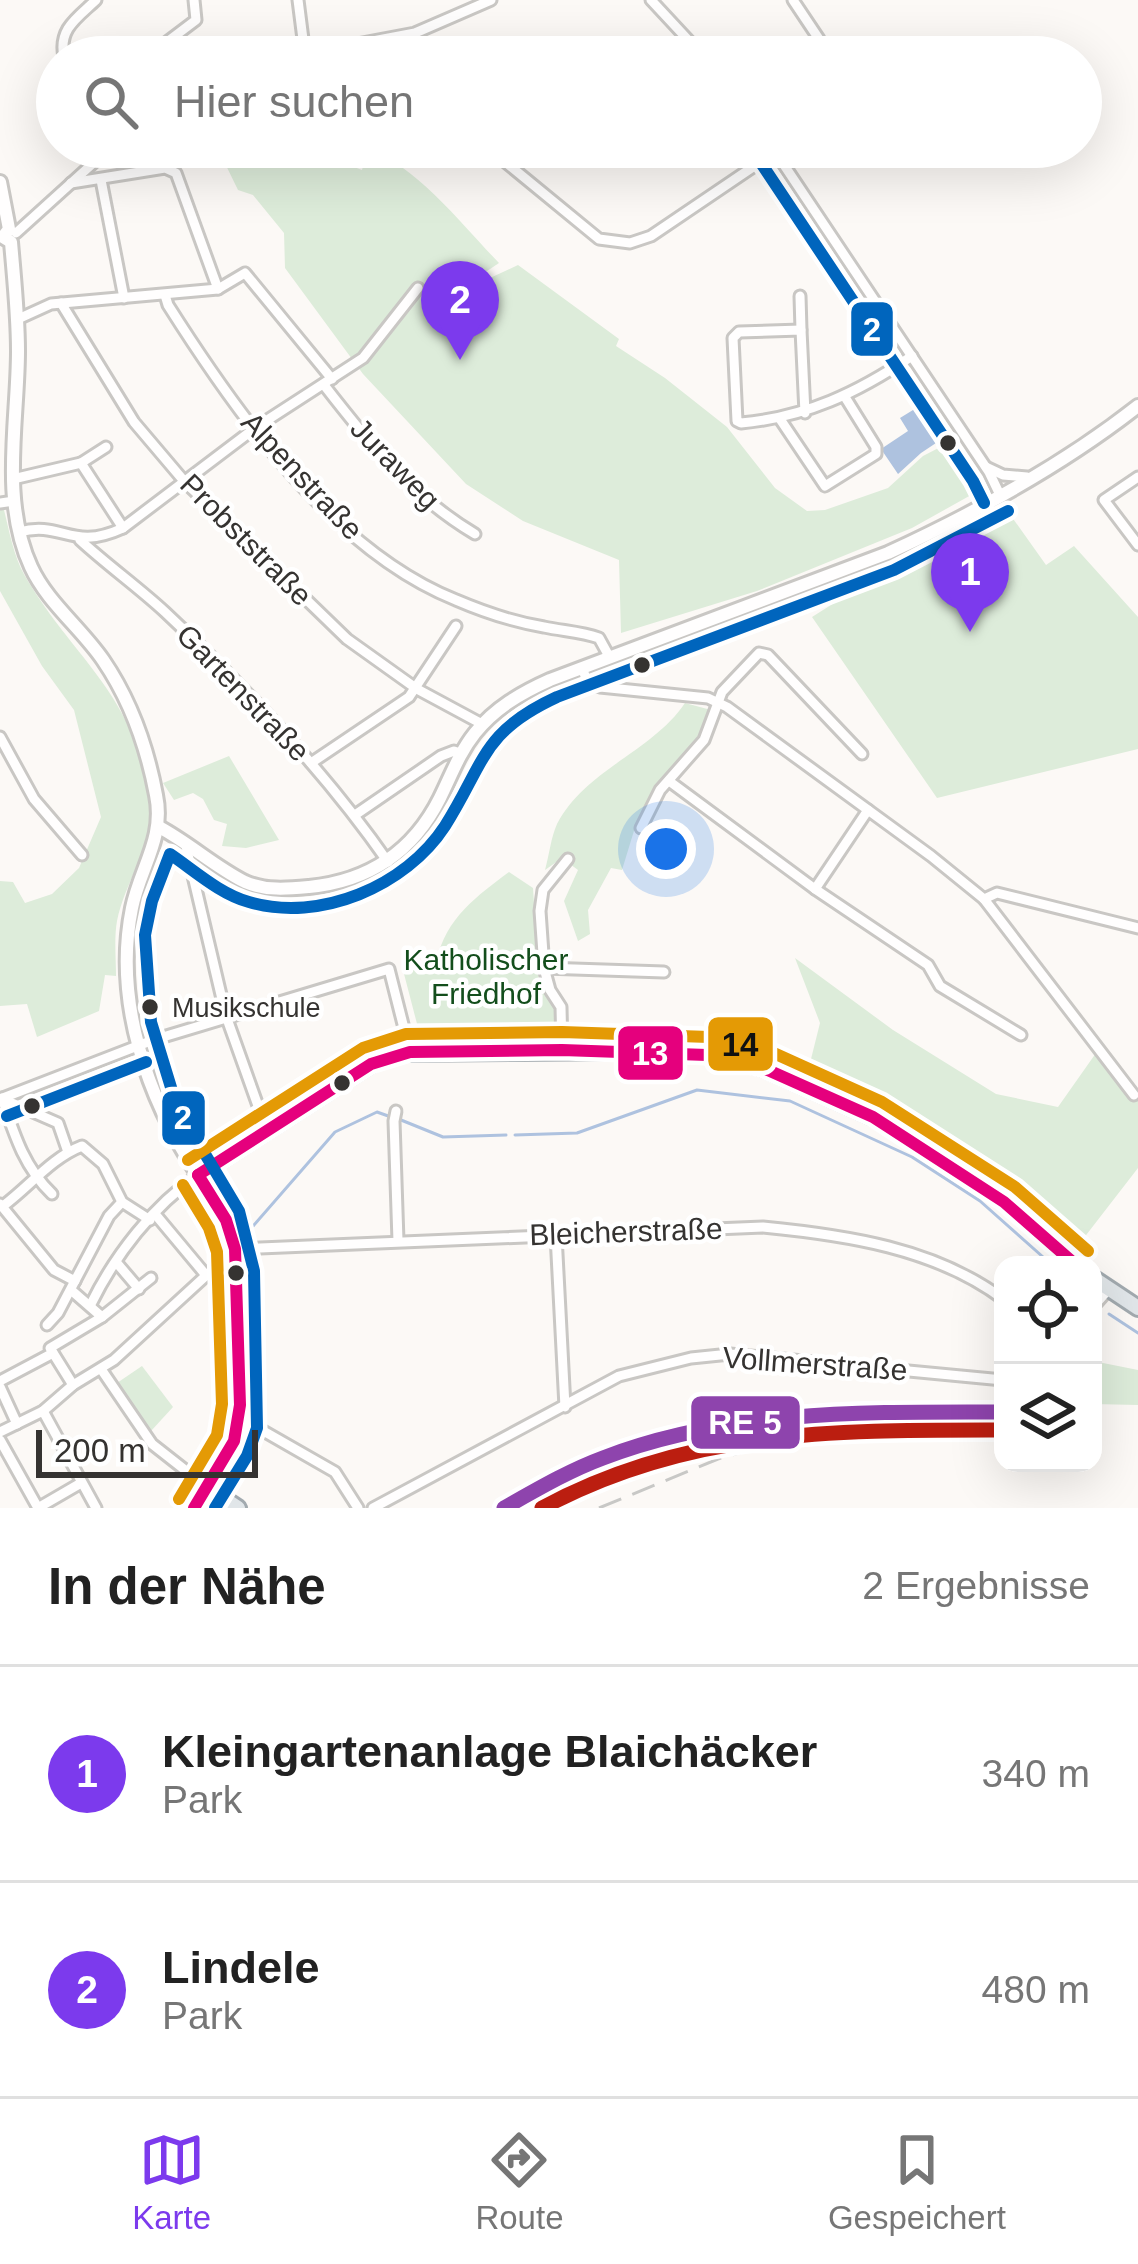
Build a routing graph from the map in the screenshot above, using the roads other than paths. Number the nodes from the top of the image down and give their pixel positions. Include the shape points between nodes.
1 (96, 0) edge
2 (194, 0) edge
3 (298, 0) edge
4 (491, 0) edge
5 (651, 0) edge
6 (793, 0) edge
7 (63, 36) edge
8 (175, 36) edge
9 (303, 36) edge
10 (400, 36) edge
11 (684, 36) edge
12 (817, 36) edge
13 (87, 168) edge
14 (513, 168) edge
15 (747, 168) edge
16 (785, 168) edge
17 (101, 180) junction
18 (0, 182) edge
19 (71, 183) junction
20 (8, 236) edge
21 (418, 288) dead end
22 (218, 289) junction
23 (165, 295) junction
24 (800, 296) dead end
25 (124, 298) junction
26 (61, 303) junction
27 (17, 319) junction
28 (802, 330) junction
29 (912, 356) junction
30 (328, 382) junction
31 (845, 397) junction
32 (1138, 406) edge
33 (805, 412) junction
34 (780, 419) junction
35 (256, 428) junction
36 (106, 447) dead end
37 (81, 463) junction
38 (984, 465) junction
39 (1032, 476) junction
40 (1138, 477) edge
41 (14, 479) junction
42 (184, 481) junction
43 (1000, 495) junction
44 (7, 502) edge
45 (123, 528) junction
46 (19, 532) junction
47 (475, 534) dead end
48 (80, 540) junction
49 (1138, 545) edge
50 (456, 626) dead end
51 (610, 658) junction
52 (582, 668) junction
53 (417, 689) junction
54 (718, 702) junction
55 (482, 724) junction
56 (0, 737) edge
57 (460, 753) junction
58 (862, 754) dead end
59 (311, 763) junction
60 (669, 781) junction
61 (868, 810) junction
62 (355, 815) junction
63 (159, 827) junction
64 (641, 828) dead end
65 (185, 842) junction
66 (155, 845) junction
67 (82, 855) dead end
68 (568, 859) dead end
69 (388, 862) junction
70 (815, 889) junction
71 (984, 899) junction
72 (1138, 928) edge
73 (544, 968) junction
74 (664, 972) dead end
75 (226, 1016) junction
76 (1022, 1035) dead end
77 (139, 1046) junction
78 (562, 1050) junction
79 (410, 1052) junction
80 (1134, 1095) dead end
81 (0, 1098) edge
82 (395, 1116) dead end
83 (267, 1131) junction
84 (68, 1151) junction
85 (199, 1175) junction
86 (36, 1179) junction
87 (52, 1194) dead end
88 (122, 1202) junction
89 (2, 1205) edge
90 (152, 1216) junction
91 (556, 1234) junction
92 (398, 1241) junction
93 (235, 1249) junction
94 (1066, 1256) edge
95 (116, 1262) junction
96 (205, 1274) junction
97 (151, 1279) dead end
98 (1102, 1284) edge
99 (73, 1286) junction
100 (139, 1289) junction
101 (1109, 1289) junction
102 (994, 1293) edge
103 (1102, 1297) edge
104 (91, 1304) junction
105 (1138, 1308) edge
106 (102, 1317) junction
107 (47, 1325) dead end
108 (52, 1351) junction
109 (101, 1369) junction
110 (994, 1379) edge
111 (0, 1384) edge
112 (73, 1384) junction
113 (565, 1406) junction
114 (43, 1411) junction
115 (239, 1417) junction
116 (17, 1424) junction
117 (0, 1436) edge
118 (81, 1483) junction
119 (208, 1488) junction
120 (96, 1508) edge
121 (194, 1508) edge
122 (238, 1508) edge
123 (358, 1508) edge
124 (373, 1508) edge

1 - 7 street
2 - 8 street via 196,20
3 - 9 street
4 - 10 street
5 - 11 street
6 - 12 street
13 - 19 street
14 - 15 street via 599,239 630,243
16 - 29 street
17 - 19 street
17 - 22 street via 165,168 176,173
17 - 25 street
18 - 20 main road
19 - 20 street
20 - 27 main road
21 - 30 street via 364,358
22 - 23 street
22 - 30 street, Juraweg via 245,273
23 - 25 street
23 - 35 street, Alpenstraße
24 - 28 street
25 - 26 street
26 - 27 street
26 - 42 street, Probststraße via 134,422
27 - 41 main road
28 - 33 street
28 - 34 street via 733,338 737,421
29 - 31 street
29 - 38 street
30 - 35 street
30 - 47 street, Juraweg via 380,458
31 - 33 street
31 - 34 street via 876,454 825,486
32 - 39 main road
33 - 34 street
35 - 42 street
35 - 51 street, Alpenstraße via 339,523 394,568 487,611 592,635
36 - 37 street
37 - 41 street
37 - 45 street
38 - 39 street
38 - 43 street
39 - 43 main road
40 - 49 street via 1104,500
41 - 44 main road
42 - 45 street
42 - 53 street, Probststraße via 347,639
43 - 51 main road via 888,553
44 - 46 main road
45 - 48 street
46 - 48 street via 39,527
46 - 63 main road via 32,570 103,660 130,709
48 - 59 street, Gartenstraße via 163,610
50 - 53 street
51 - 52 main road
52 - 54 street via 600,687
52 - 55 main road via 514,697
53 - 55 street, Probststraße
53 - 59 street
54 - 58 street via 765,653
54 - 60 street via 704,740
54 - 61 street
55 - 57 main road
56 - 67 street via 34,799
57 - 62 street via 440,756
57 - 69 main road via 418,836
59 - 62 street, Gartenstraße
60 - 64 street
60 - 70 street
61 - 70 street
61 - 71 street
62 - 69 street, Gartenstraße
63 - 65 main road
63 - 66 main road
65 - 66 main road
65 - 69 main road via 246,882 281,890 360,877
65 - 75 street
66 - 77 main road via 130,916
68 - 73 street via 543,890
70 - 76 street via 928,965 940,986
71 - 72 street via 997,892
71 - 80 street
73 - 74 street
73 - 78 street via 561,1007
75 - 77 street
75 - 79 street via 389,969
75 - 83 street
77 - 81 street
77 - 85 main road via 161,1115
78 - 79 main road
78 - 94 main road via 707,1055 761,1067 873,1117 945,1161
79 - 83 main road via 375,1061
81 - 84 street via 58,1123
81 - 86 street
82 - 92 street
83 - 85 main road
84 - 86 street
84 - 88 street via 82,1146 104,1164
85 - 90 street
85 - 93 main road
86 - 87 street
86 - 89 street
88 - 90 street
88 - 99 street
89 - 99 street
90 - 95 street
90 - 96 street
91 - 92 street, Bleicherstraße
91 - 102 street, Bleicherstraße via 793,1230 926,1257
91 - 113 street
92 - 93 street, Bleicherstraße
93 - 96 street
93 - 115 main road
95 - 100 street
95 - 104 street
96 - 109 street
97 - 100 street
98 - 101 main road
99 - 104 street
99 - 107 street
100 - 106 street
101 - 103 street
101 - 105 main road
104 - 106 street
106 - 108 street
108 - 111 street
108 - 112 street
109 - 112 street
109 - 119 street via 152,1444
110 - 113 street, Vollmerstraße via 730,1354 620,1376
111 - 116 street
112 - 114 street
113 - 124 street, Vollmerstraße
114 - 116 street
114 - 118 street
115 - 119 main road
115 - 123 street via 335,1472
116 - 117 street
117 - 118 street via 38,1508
118 - 120 street
119 - 121 main road
119 - 122 main road

